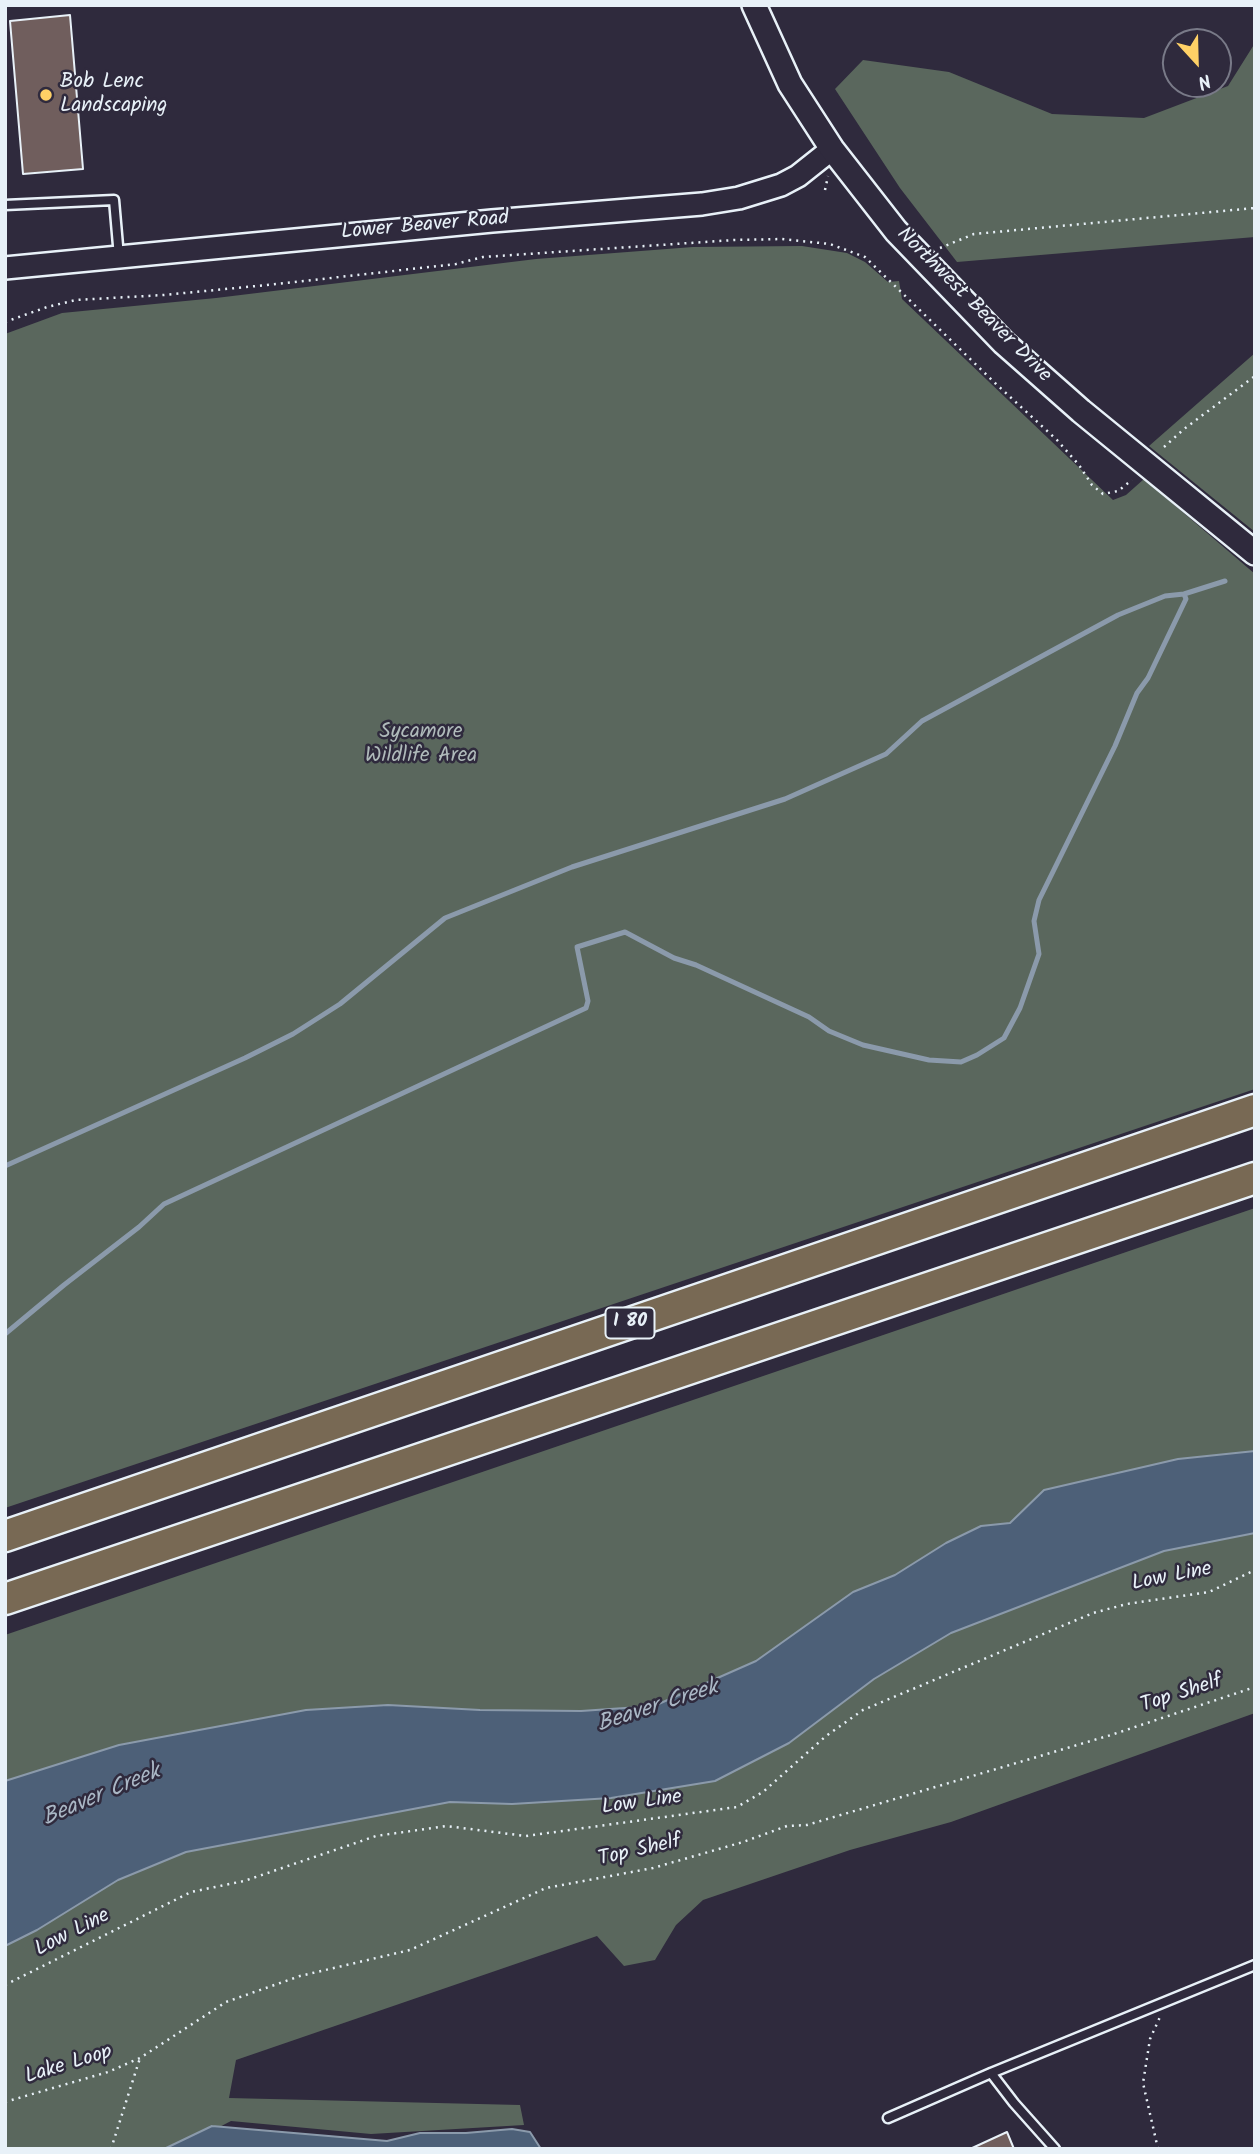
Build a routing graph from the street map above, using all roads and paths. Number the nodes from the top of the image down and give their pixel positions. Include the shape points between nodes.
1 (754, 5) edge
2 (832, 149) junction
3 (5, 205) edge
4 (1255, 208) edge
5 (119, 257) junction
6 (922, 260) junction
7 (5, 268) edge
8 (5, 322) edge
9 (1255, 376) edge
10 (1164, 447) dead end
11 (1132, 480) dead end
12 (1255, 553) edge
13 (1255, 1110) edge
14 (1255, 1178) edge
15 (5, 1536) edge
16 (1255, 1570) edge
17 (5, 1599) edge
18 (1255, 1687) edge
19 (1255, 1965) edge
20 (5, 1985) edge
21 (1167, 2001) junction
22 (141, 2058) junction
23 (991, 2073) junction
24 (5, 2102) edge
25 (888, 2118) dead end
26 (111, 2149) edge
27 (1055, 2149) edge
28 (1158, 2149) edge

1 - 2 main road, Northwest Beaver Drive via 790,84
2 - 5 street, Lower Beaver Road via 781,185 702,204
2 - 6 main road, Northwest Beaver Drive
3 - 5 lane via 114,200
4 - 6 path via 974,234 948,243
5 - 7 street, Lower Beaver Road
6 - 12 main road, Northwest Beaver Drive via 1004,343 1081,411
8 - 11 path via 76,300 277,284 483,257 734,240 830,244 865,257 1057,440 1091,485 1103,494 1118,491
9 - 10 path
13 - 15 highway, I 80
14 - 17 highway
16 - 20 path, Low Line via 1209,1592 1093,1614 863,1710 763,1792 737,1807 526,1836 446,1826 376,1836 244,1881 191,1892
18 - 22 path, Top Shelf via 807,1825 787,1826 653,1868 546,1888 410,1950 300,1976 226,2001
19 - 21 lane
21 - 23 lane
21 - 28 path via 1150,2039 1143,2083
22 - 24 path, Lake Loop via 108,2073
22 - 26 path
23 - 25 lane
23 - 27 lane

